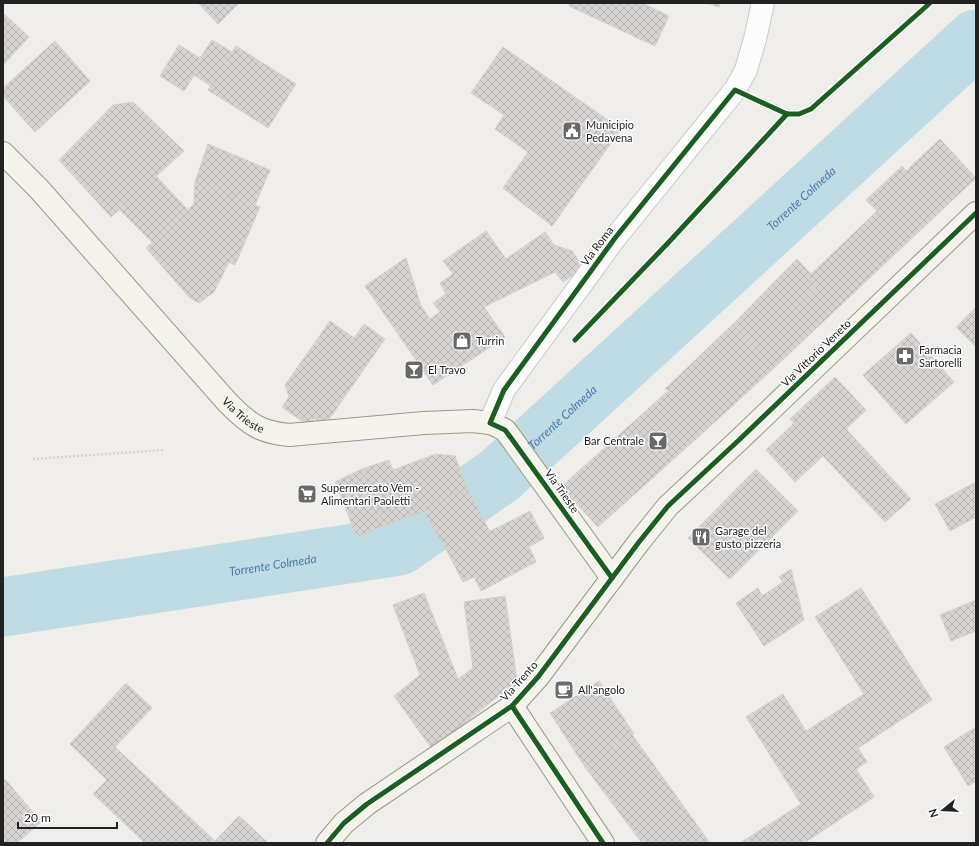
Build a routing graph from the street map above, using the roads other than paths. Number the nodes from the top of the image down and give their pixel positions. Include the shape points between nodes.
1 (763, 3) edge
2 (3, 153) edge
3 (976, 213) edge
4 (490, 423) junction
5 (668, 506) joint
6 (612, 578) junction
7 (512, 706) junction
8 (327, 843) edge
9 (603, 843) edge

1 - 4 street, Via Roma via 746,70 735,90 615,238 504,390
2 - 4 main road, Via Trieste via 40,189 228,403 243,419 260,429 289,436 424,423
3 - 5 main road, Via Vittorio Veneto
4 - 6 main road, Via Trieste via 505,430
5 - 6 main road, Via Trento
6 - 7 main road, Via Trento via 538,677
7 - 8 main road, Via Trento via 366,804 344,823
7 - 9 main road

